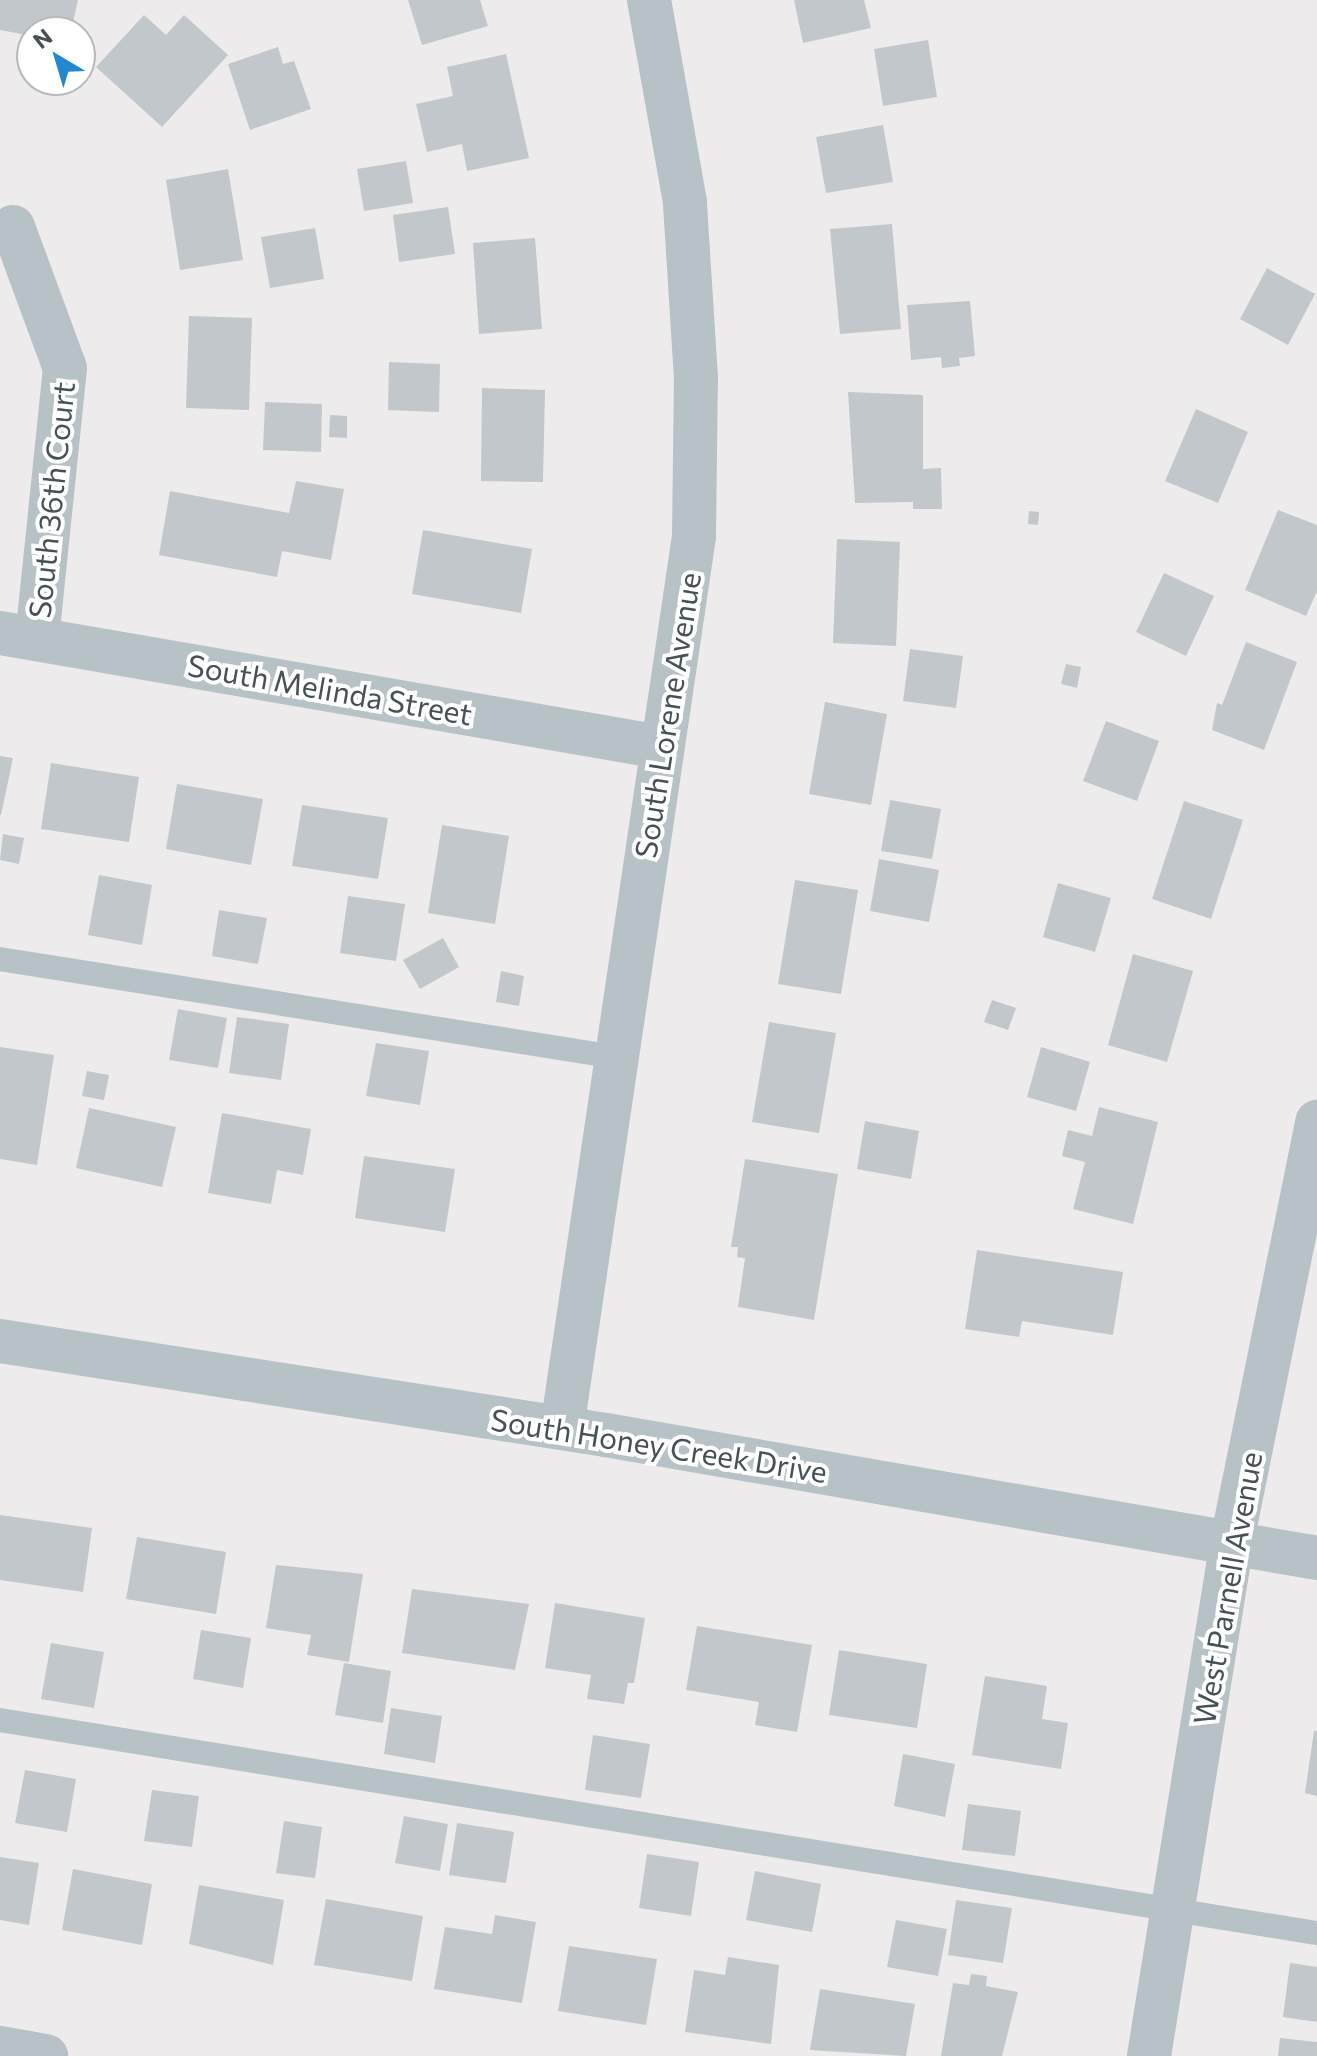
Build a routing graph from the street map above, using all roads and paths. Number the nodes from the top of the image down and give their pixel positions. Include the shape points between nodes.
1 (649, 0) edge
2 (13, 227) dead end
3 (19, 636) edge
4 (661, 747) junction
5 (0, 959) edge
6 (615, 1057) junction
7 (1317, 1122) edge
8 (0, 1341) edge
9 (562, 1428) junction
10 (1232, 1541) junction
11 (1317, 1558) edge
12 (0, 1720) edge
13 (1173, 1910) junction
14 (1317, 1933) edge
15 (0, 2048) edge
16 (46, 2056) edge
17 (1149, 2056) edge

1 - 4 street, South Lorene Avenue via 685,202 696,379 694,536
2 - 3 street, South 36th Court via 65,368
3 - 4 street, South Melinda Street
4 - 6 street, South Lorene Avenue
5 - 6 lane
6 - 9 street, South Lorene Avenue
7 - 10 street, West Parnell Avenue
8 - 9 street, South Honey Creek Drive
9 - 10 street, South Honey Creek Drive
10 - 11 street, South Honey Creek Drive
10 - 13 street, West Parnell Avenue
12 - 13 lane
13 - 14 lane
13 - 17 street, West Parnell Avenue
15 - 16 street

